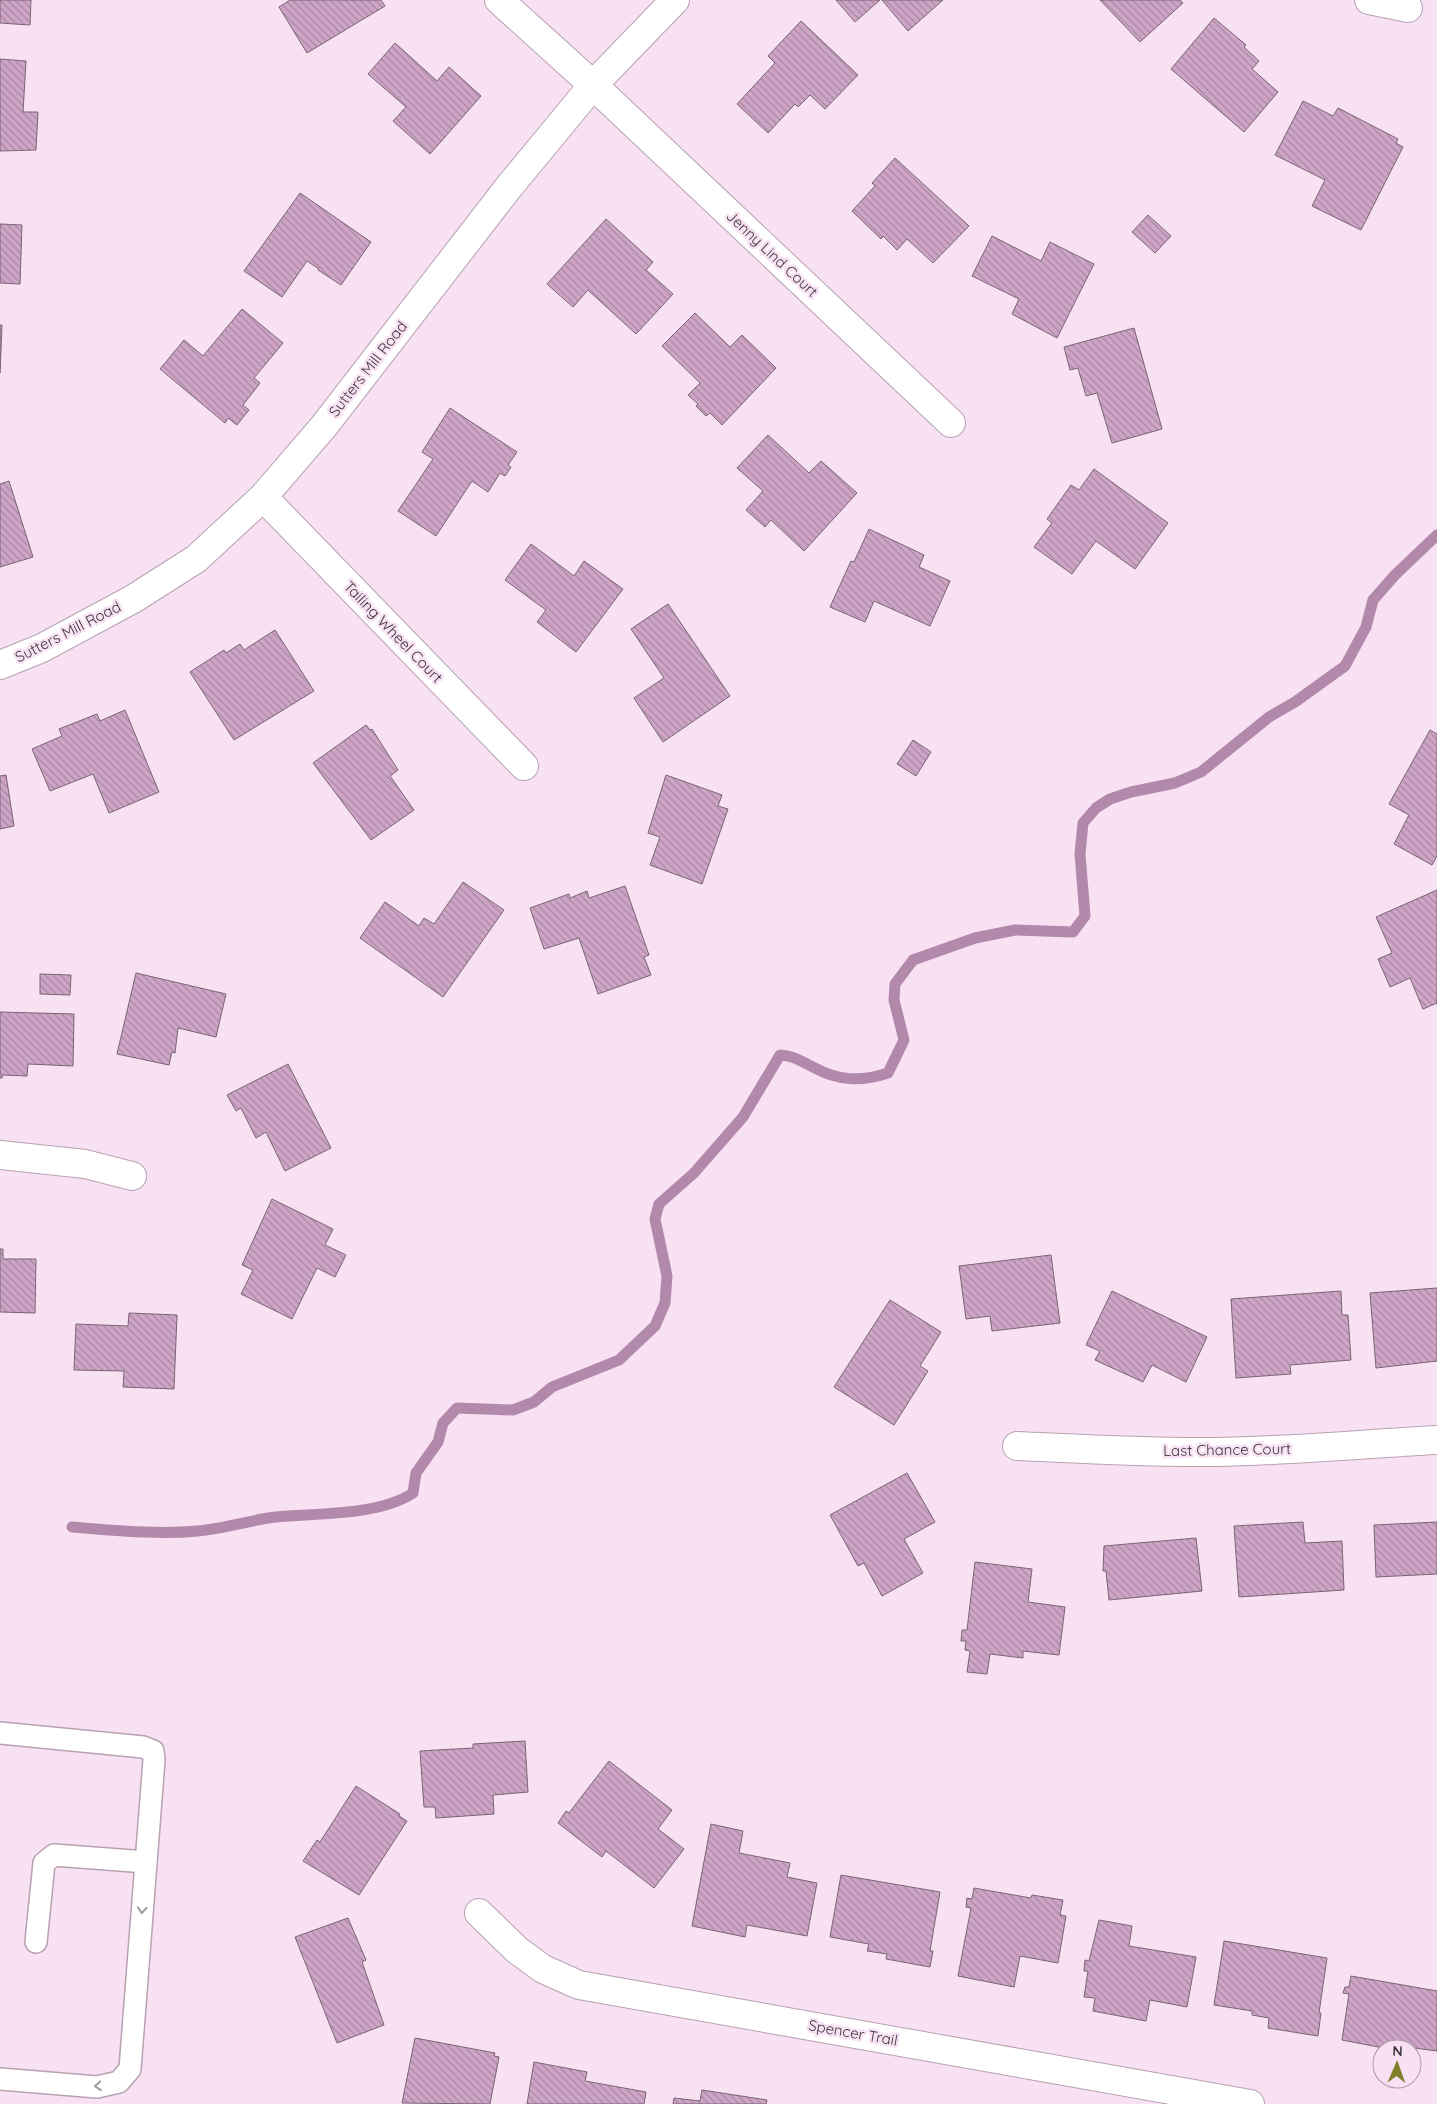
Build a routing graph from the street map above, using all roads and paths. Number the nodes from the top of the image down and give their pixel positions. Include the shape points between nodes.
1 (499, 0) edge
2 (675, 0) edge
3 (1369, 0) edge
4 (1408, 8) dead end
5 (593, 85) junction
6 (952, 423) dead end
7 (263, 498) junction
8 (0, 665) edge
9 (524, 766) dead end
10 (0, 1155) edge
11 (132, 1176) dead end
12 (1437, 1440) edge
13 (1017, 1446) dead end
14 (0, 1733) edge
15 (146, 1862) junction
16 (479, 1913) dead end
17 (36, 1942) dead end
18 (0, 2079) edge
19 (1250, 2104) edge

1 - 5 street, Jenny Lind Court
2 - 5 street, Sutters Mill Road
3 - 4 street
5 - 6 street, Jenny Lind Court
5 - 7 street, Sutters Mill Road via 508,188 324,426
7 - 8 street, Sutters Mill Road via 196,558 133,599 42,648
7 - 9 street, Tailing Wheel Court
10 - 11 street via 85,1164
12 - 13 street, Last Chance Court via 1214,1452 1126,1452
14 - 15 lane via 143,1747 153,1751
15 - 17 lane via 54,1855 44,1863 41,1877
15 -> 18 lane via 130,2069 119,2082 97,2087
16 - 19 street, Spencer Trail via 543,1969 579,1985

